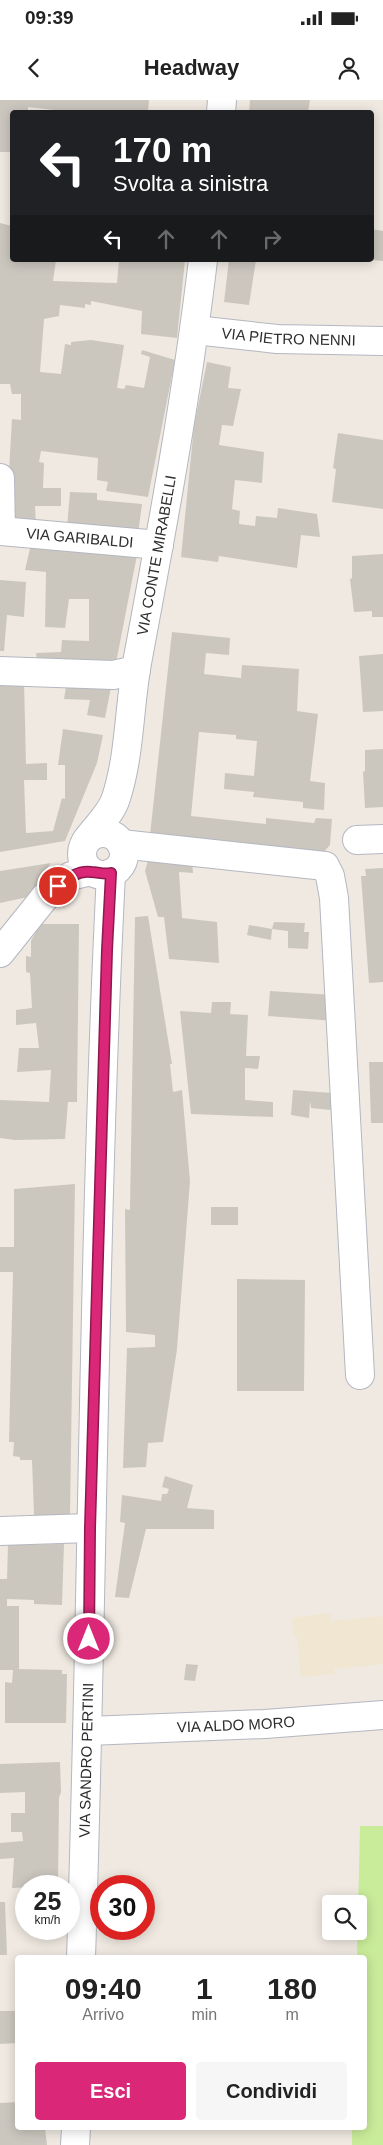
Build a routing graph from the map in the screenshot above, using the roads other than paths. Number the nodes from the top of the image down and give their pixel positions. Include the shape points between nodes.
1 (203, 262) edge
2 (195, 330) junction
3 (383, 341) edge
4 (0, 478) edge
5 (0, 531) edge
6 (159, 544) junction
7 (136, 670) junction
8 (0, 671) edge
9 (86, 841) junction
10 (121, 844) junction
11 (101, 872) junction
12 (0, 953) edge
13 (360, 1375) dead end
14 (90, 1528) junction
15 (0, 1532) edge
16 (383, 1715) edge
17 (88, 1731) junction
18 (81, 1955) edge
19 (76, 2130) edge
20 (75, 2145) edge

1 - 2 street, VIA CONTE MIRABELLI
2 - 3 street, VIA PIETRO NENNI via 277,339
2 - 6 street, VIA CONTE MIRABELLI
4 - 5 street
5 - 6 street, VIA GARIBALDI
6 - 7 street, VIA CONTE MIRABELLI
7 - 8 street via 112,675
7 - 9 street, VIA CONTE MIRABELLI via 116,800
9 - 10 street via 105,834
9 - 11 street via 83,860
10 - 11 street via 124,857 117,869
10 - 13 street via 325,866 330,876 335,908
11 - 12 street via 71,876 45,897
11 - 14 street, VIA SANDRO PERTINI via 107,950
14 - 15 street
14 - 17 street, VIA SANDRO PERTINI
16 - 17 street, VIA ALDO MORO via 265,1724
17 - 18 street, VIA SANDRO PERTINI
19 - 20 street

